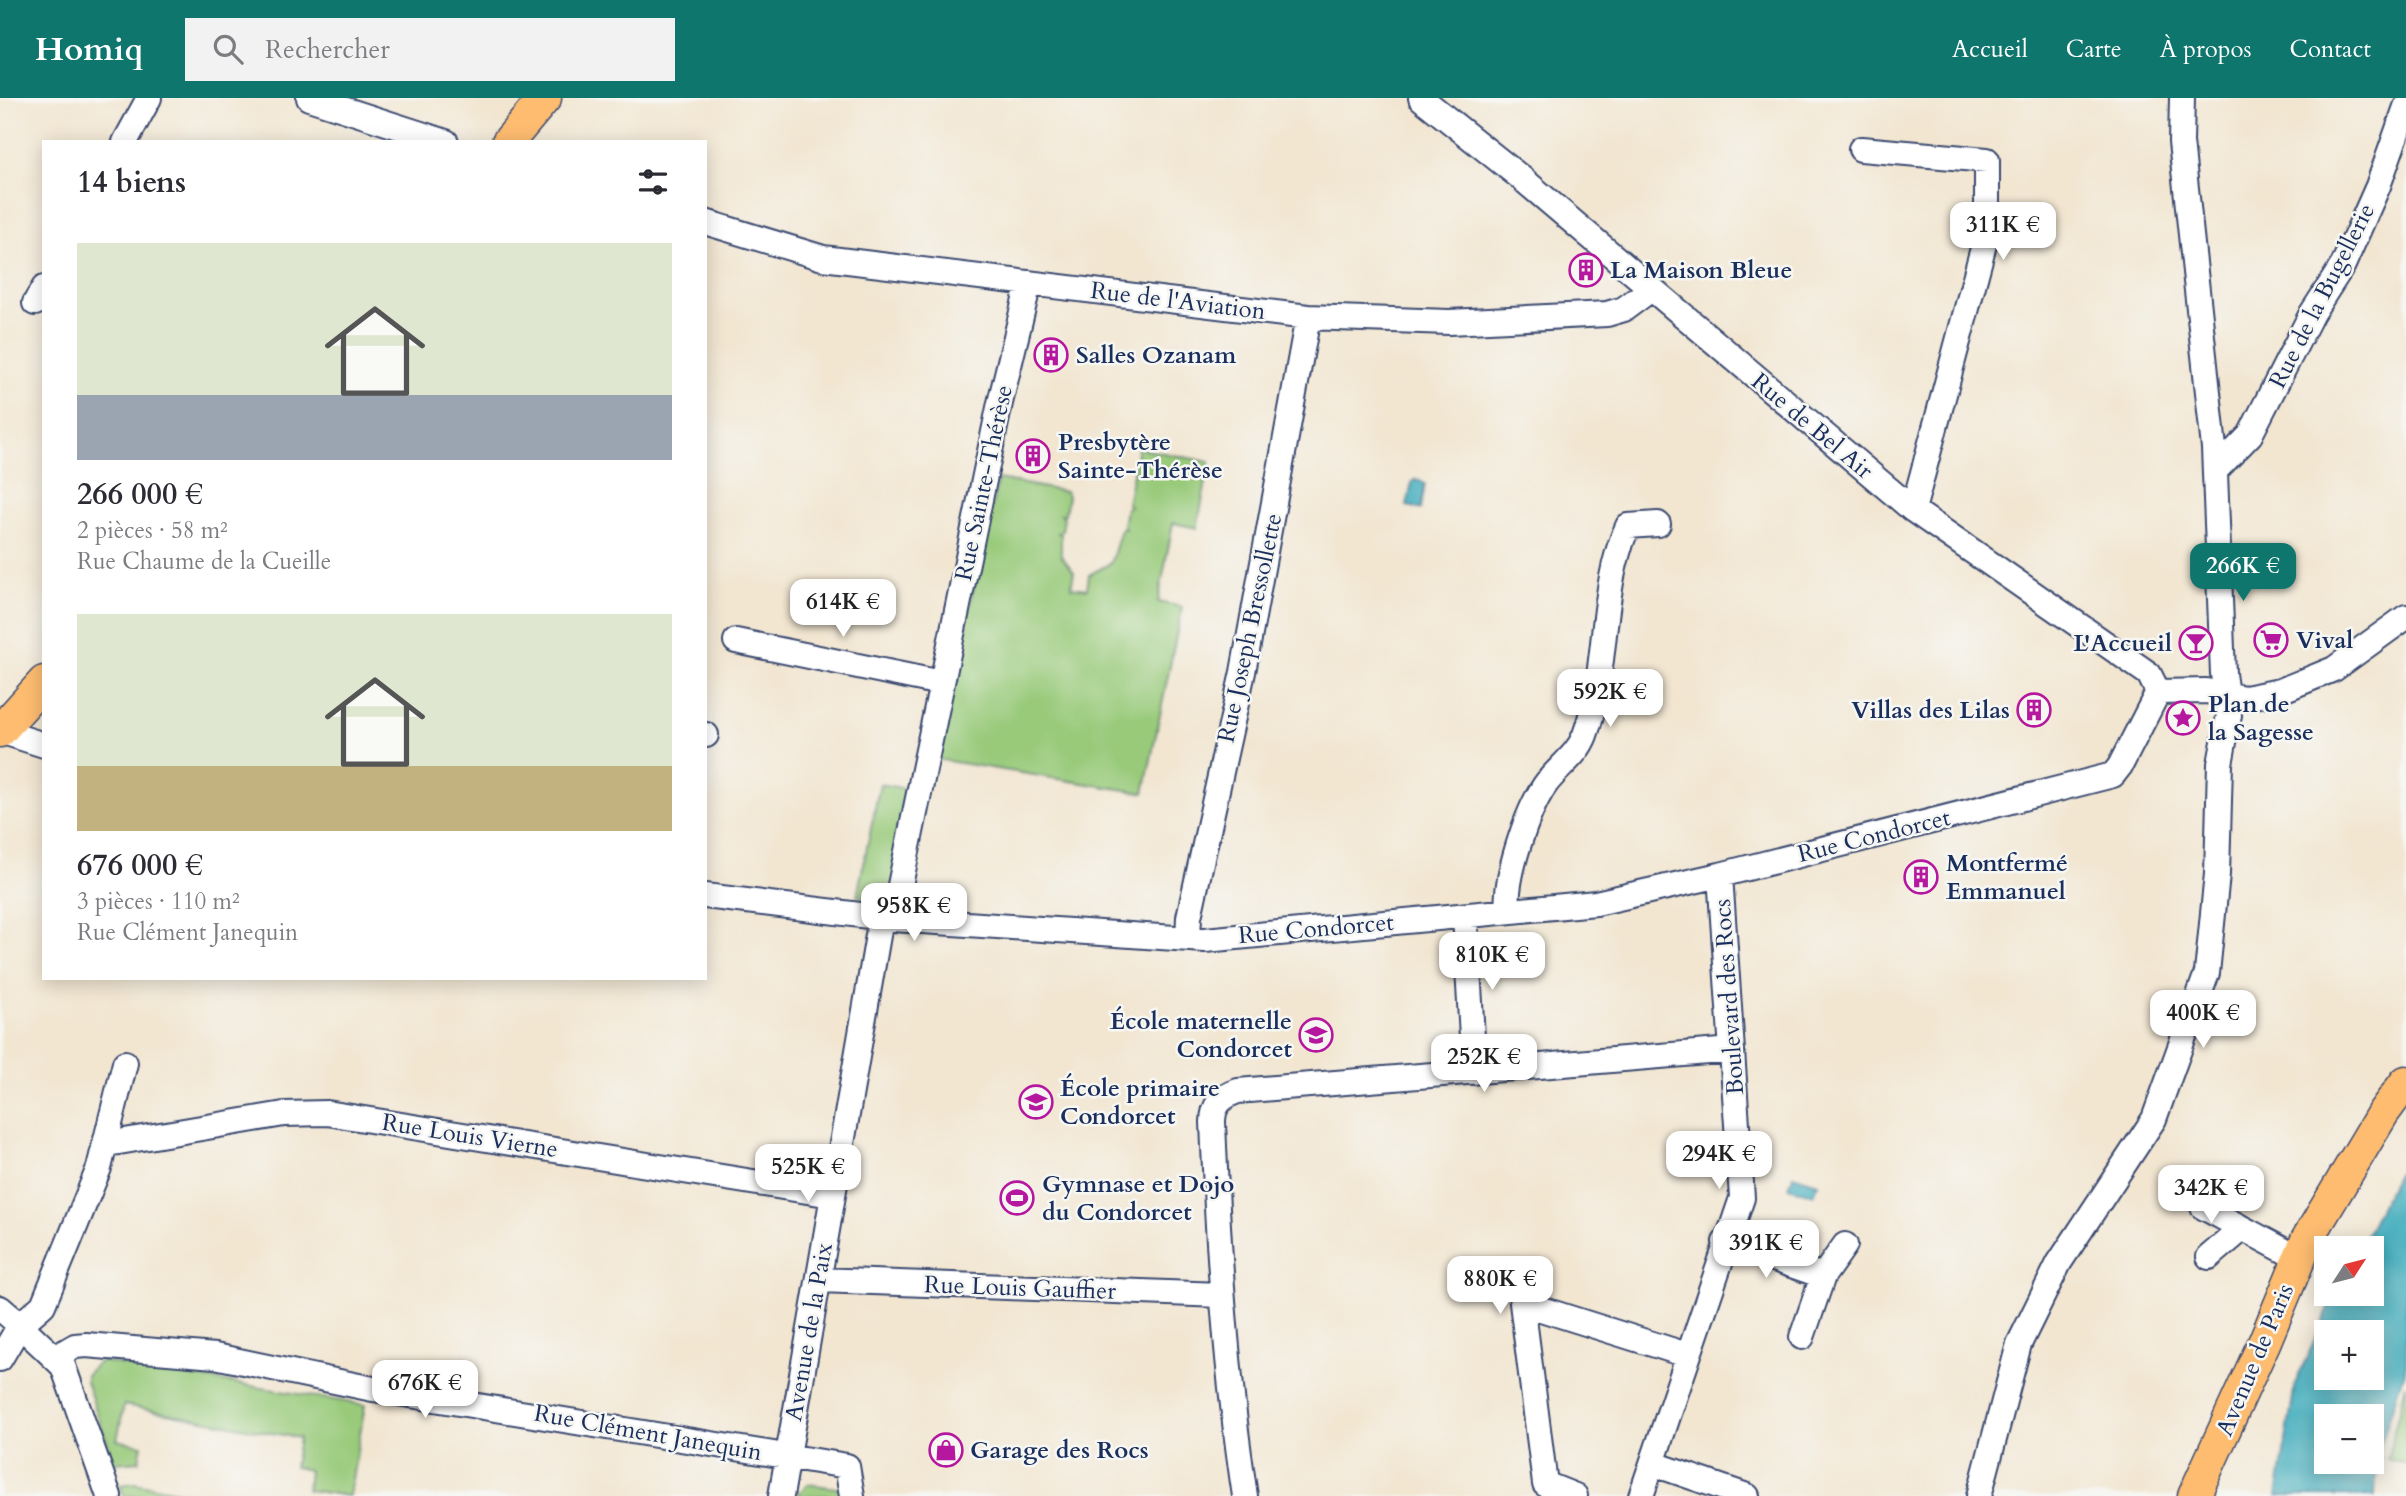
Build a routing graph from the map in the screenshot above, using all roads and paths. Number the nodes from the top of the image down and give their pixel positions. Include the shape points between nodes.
1 (149, 98) edge
2 (309, 98) edge
3 (545, 98) edge
4 (1421, 98) edge
5 (2182, 98) edge
6 (2406, 107) edge
7 (126, 140) edge
8 (440, 140) edge
9 (510, 140) edge
10 (1861, 149) dead end
11 (707, 223) edge
12 (1029, 284) junction
13 (1651, 289) junction
14 (1308, 317) junction
15 (2215, 471) junction
16 (1913, 510) junction
17 (1658, 524) dead end
18 (2406, 617) edge
19 (736, 640) dead end
20 (941, 683) junction
21 (2153, 683) junction
22 (42, 686) edge
23 (2229, 696) junction
24 (42, 711) edge
25 (13, 740) edge
26 (1720, 874) junction
27 (707, 896) edge
28 (1508, 911) junction
29 (1465, 916) junction
30 (887, 918) junction
31 (1188, 939) junction
32 (1732, 1050) junction
33 (125, 1063) dead end
34 (1474, 1072) junction
35 (2406, 1082) edge
36 (107, 1144) junction
37 (832, 1195) junction
38 (2203, 1207) dead end
39 (2243, 1227) junction
40 (1725, 1242) junction
41 (1845, 1245) dead end
42 (2209, 1257) dead end
43 (2298, 1258) junction
44 (1823, 1276) junction
45 (819, 1280) junction
46 (1222, 1295) junction
47 (0, 1308) edge
48 (20, 1325) junction
49 (1802, 1337) dead end
50 (1687, 1355) junction
51 (56, 1357) junction
52 (0, 1359) edge
53 (787, 1457) junction
54 (1654, 1464) junction
55 (1748, 1489) edge
56 (109, 1496) edge
57 (781, 1496) edge
58 (852, 1496) edge
59 (1245, 1496) edge
60 (1575, 1496) edge
61 (1642, 1496) edge
62 (1979, 1496) edge
63 (2194, 1496) edge

1 - 7 street
2 - 8 street
3 - 9 main road
4 - 13 street, Rue de Bel Air
5 - 15 street via 2182,142
6 - 15 street, Rue de la Bugellerie via 2343,265 2312,313 2250,435
10 - 16 street via 1987,160 1987,233
11 - 12 street, Rue de l'Aviation via 824,258
12 - 14 street, Rue de l'Aviation
12 - 20 street, Rue Sainte-Thérèse
13 - 14 street, Rue de l'Aviation via 1624,309 1607,314 1449,322
13 - 16 street, Rue de Bel Air
14 - 31 street, Rue Joseph Bressollette
15 - 23 street via 2223,674
16 - 21 street, Rue de Bel Air
17 - 28 street via 1628,526 1618,547 1585,736 1532,807 1514,869
18 - 23 street via 2334,669 2280,691 2245,698
19 - 20 street
20 - 30 street, Rue Sainte-Thérèse
21 - 23 street
21 - 26 street, Rue Condorcet via 2113,775
22 - 25 main road
23 - 62 street via 2227,738 2220,764 2217,874 2207,973 2154,1119 2059,1263 2019,1344
24 - 25 main road
26 - 28 street, Rue Condorcet via 1596,903
26 - 32 street, Boulevard des Rocs
27 - 30 street, Rue Condorcet
28 - 29 street, Rue Condorcet
29 - 31 street, Rue Condorcet
29 - 34 street
30 - 31 street, Rue Condorcet
30 - 37 street, Avenue de la Paix
32 - 34 street
32 - 40 street, Boulevard des Rocs via 1742,1198
33 - 36 street
34 - 46 street via 1238,1091 1222,1098 1213,1122
35 - 43 main road, Avenue de Paris via 2382,1113
36 - 37 street, Rue Louis Vierne via 316,1112
36 - 48 street via 43,1305
37 - 45 street, Avenue de la Paix
38 - 39 street
39 - 42 street
39 - 43 street
40 - 44 street
40 - 50 street, Boulevard des Rocs
41 - 44 street
43 - 63 main road, Avenue de Paris
44 - 49 street
45 - 46 street, Rue Louis Gauffier
45 - 53 street, Avenue de la Paix
46 - 59 street
47 - 48 street
48 - 51 street
48 - 52 street
50 - 54 street, Boulevard des Rocs
50 - 60 street via 1522,1303 1545,1484
51 - 53 street, Rue Clément Janequin via 86,1345 215,1356 373,1389
51 - 56 street via 68,1378
53 - 57 street, Avenue de la Paix
53 - 58 street, Avenue de la Paix via 847,1466
54 - 55 street
54 - 61 street, Boulevard des Rocs

